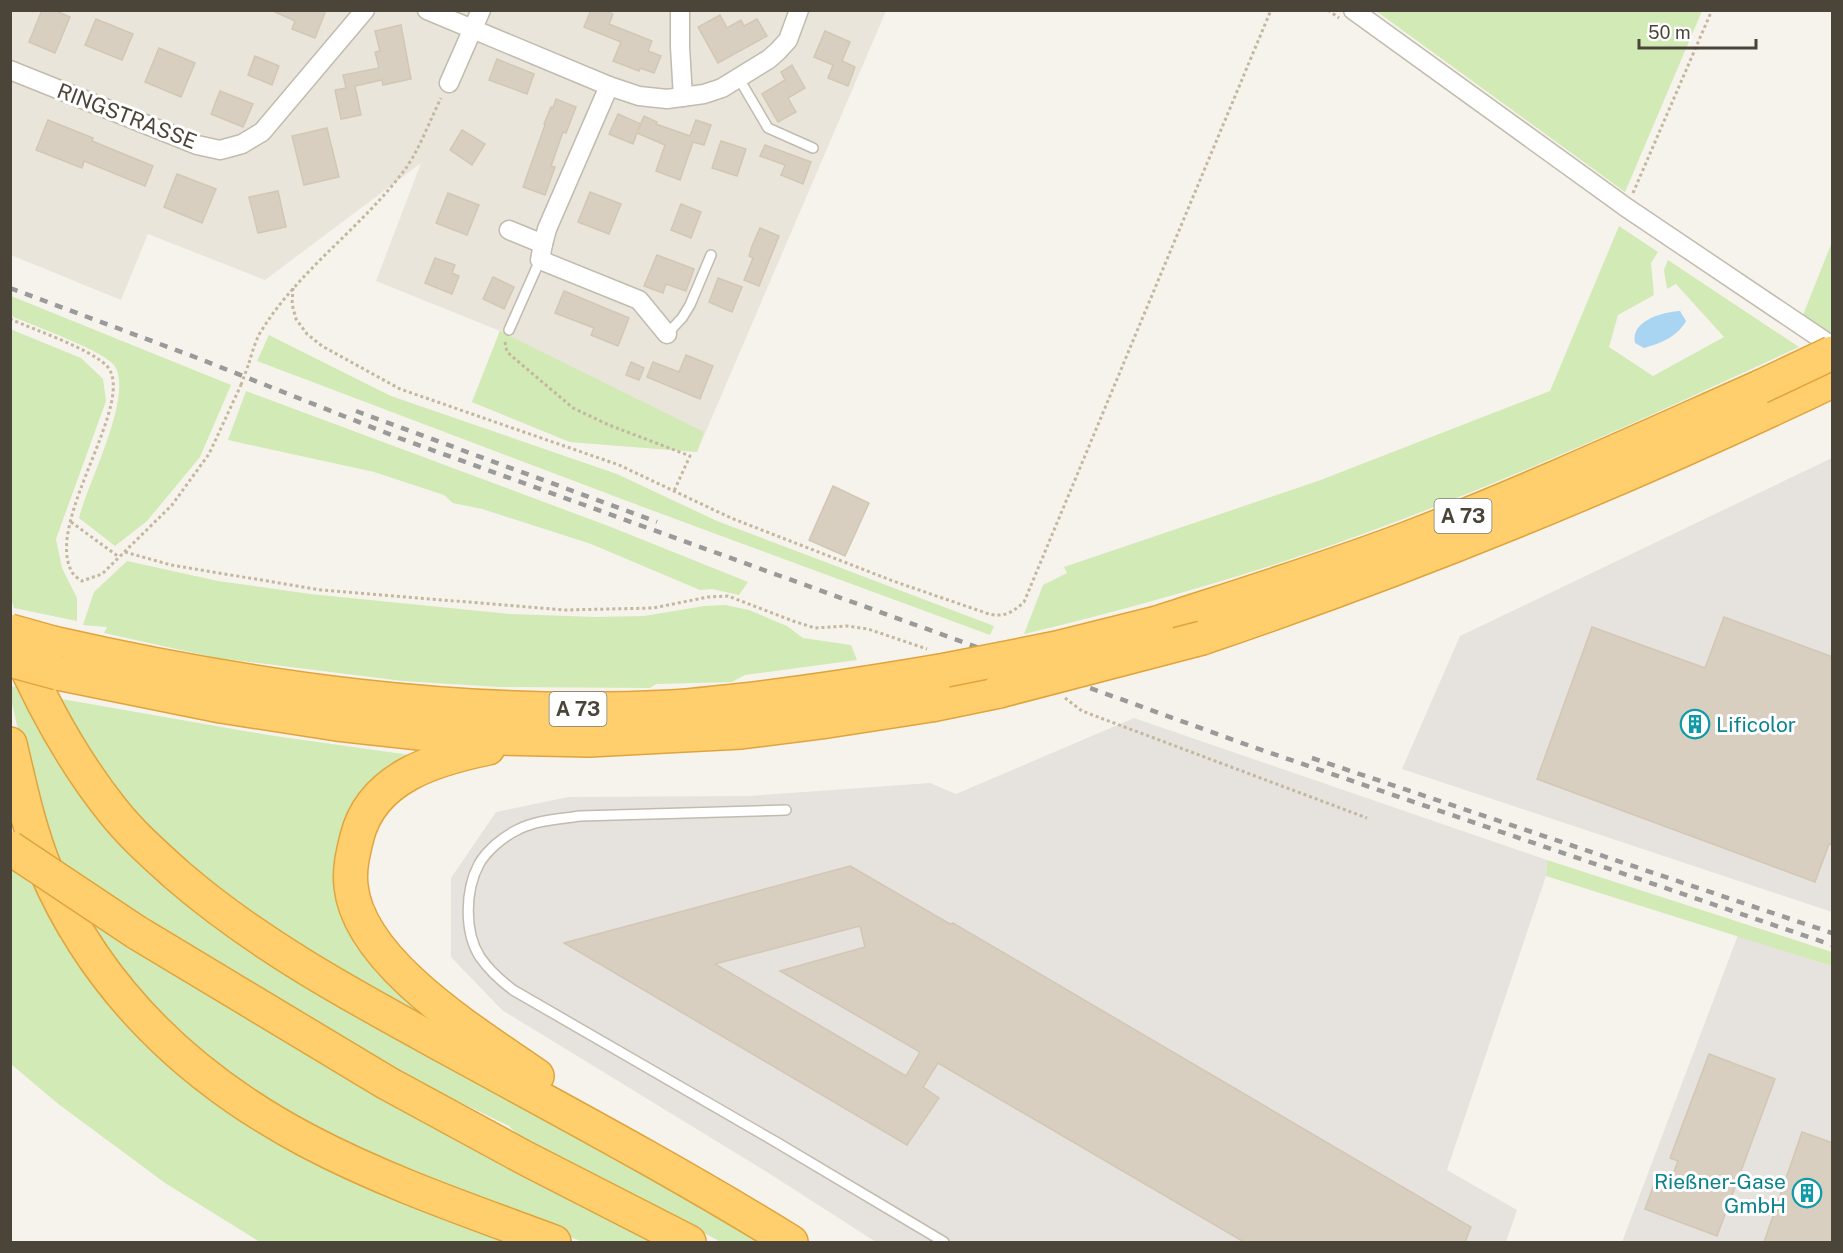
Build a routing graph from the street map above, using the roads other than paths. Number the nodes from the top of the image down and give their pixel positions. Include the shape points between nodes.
1 (365, 10) edge
2 (427, 10) edge
3 (481, 10) edge
4 (680, 10) edge
5 (799, 10) edge
6 (1353, 10) edge
7 (473, 29) junction
8 (10, 70) edge
9 (738, 78) junction
10 (449, 84) road end
11 (609, 86) junction
12 (683, 97) junction
13 (813, 148) dead end
14 (509, 230) dead end
15 (541, 252) junction
16 (711, 255) dead end
17 (509, 330) road end
18 (667, 334) joint
19 (1833, 346) edge
20 (1833, 352) edge
21 (1833, 381) edge
22 (1774, 395) junction
23 (10, 631) edge
24 (55, 658) junction
25 (10, 660) edge
26 (538, 738) junction
27 (10, 744) edge
28 (786, 810) dead end
29 (10, 848) edge
30 (655, 1162) junction
31 (554, 1242) edge
32 (689, 1242) edge
33 (791, 1242) edge
34 (944, 1242) edge

1 - 8 street, RINGSTRASSE via 262,132 242,144 220,150 197,145
2 - 7 street
3 - 7 street
4 - 12 street
5 - 9 street via 788,39 778,51
6 - 19 street via 1627,208
7 - 10 street
7 - 11 street
9 - 12 street via 722,88
9 - 13 lane via 768,129
11 - 12 street via 639,96
11 - 15 street
14 - 15 street
15 - 17 lane
15 - 18 street via 639,300
16 - 18 lane via 690,305
20 - 22 highway, A 73, bridge
21 - 22 highway, A 73
22 - 24 highway, A 73, bridge via 1406,539 1157,622 1057,648 941,661 807,693 674,707 447,705 334,694 128,660
22 - 26 highway, A 73, bridge via 1676,454 1522,519 1313,600 1202,638 999,692 821,723 741,732 589,740
23 - 24 highway, A 73, bridge
23 - 30 highway via 48,713 77,761 114,812 188,885 284,955
24 - 25 highway, A 73, bridge
24 - 26 highway, A 73 via 220,706 456,737
26 - 30 highway via 458,754 392,783 371,804 359,827 351,887 359,915 378,947 404,976 446,1011
27 - 31 highway via 46,871 70,918 129,1004 173,1049 262,1115 306,1141 416,1190
28 - 34 lane via 580,816 517,830 493,847 477,869 467,917 471,939 480,957 513,990
29 - 32 highway, bridge via 136,933 387,1083
30 - 33 highway

